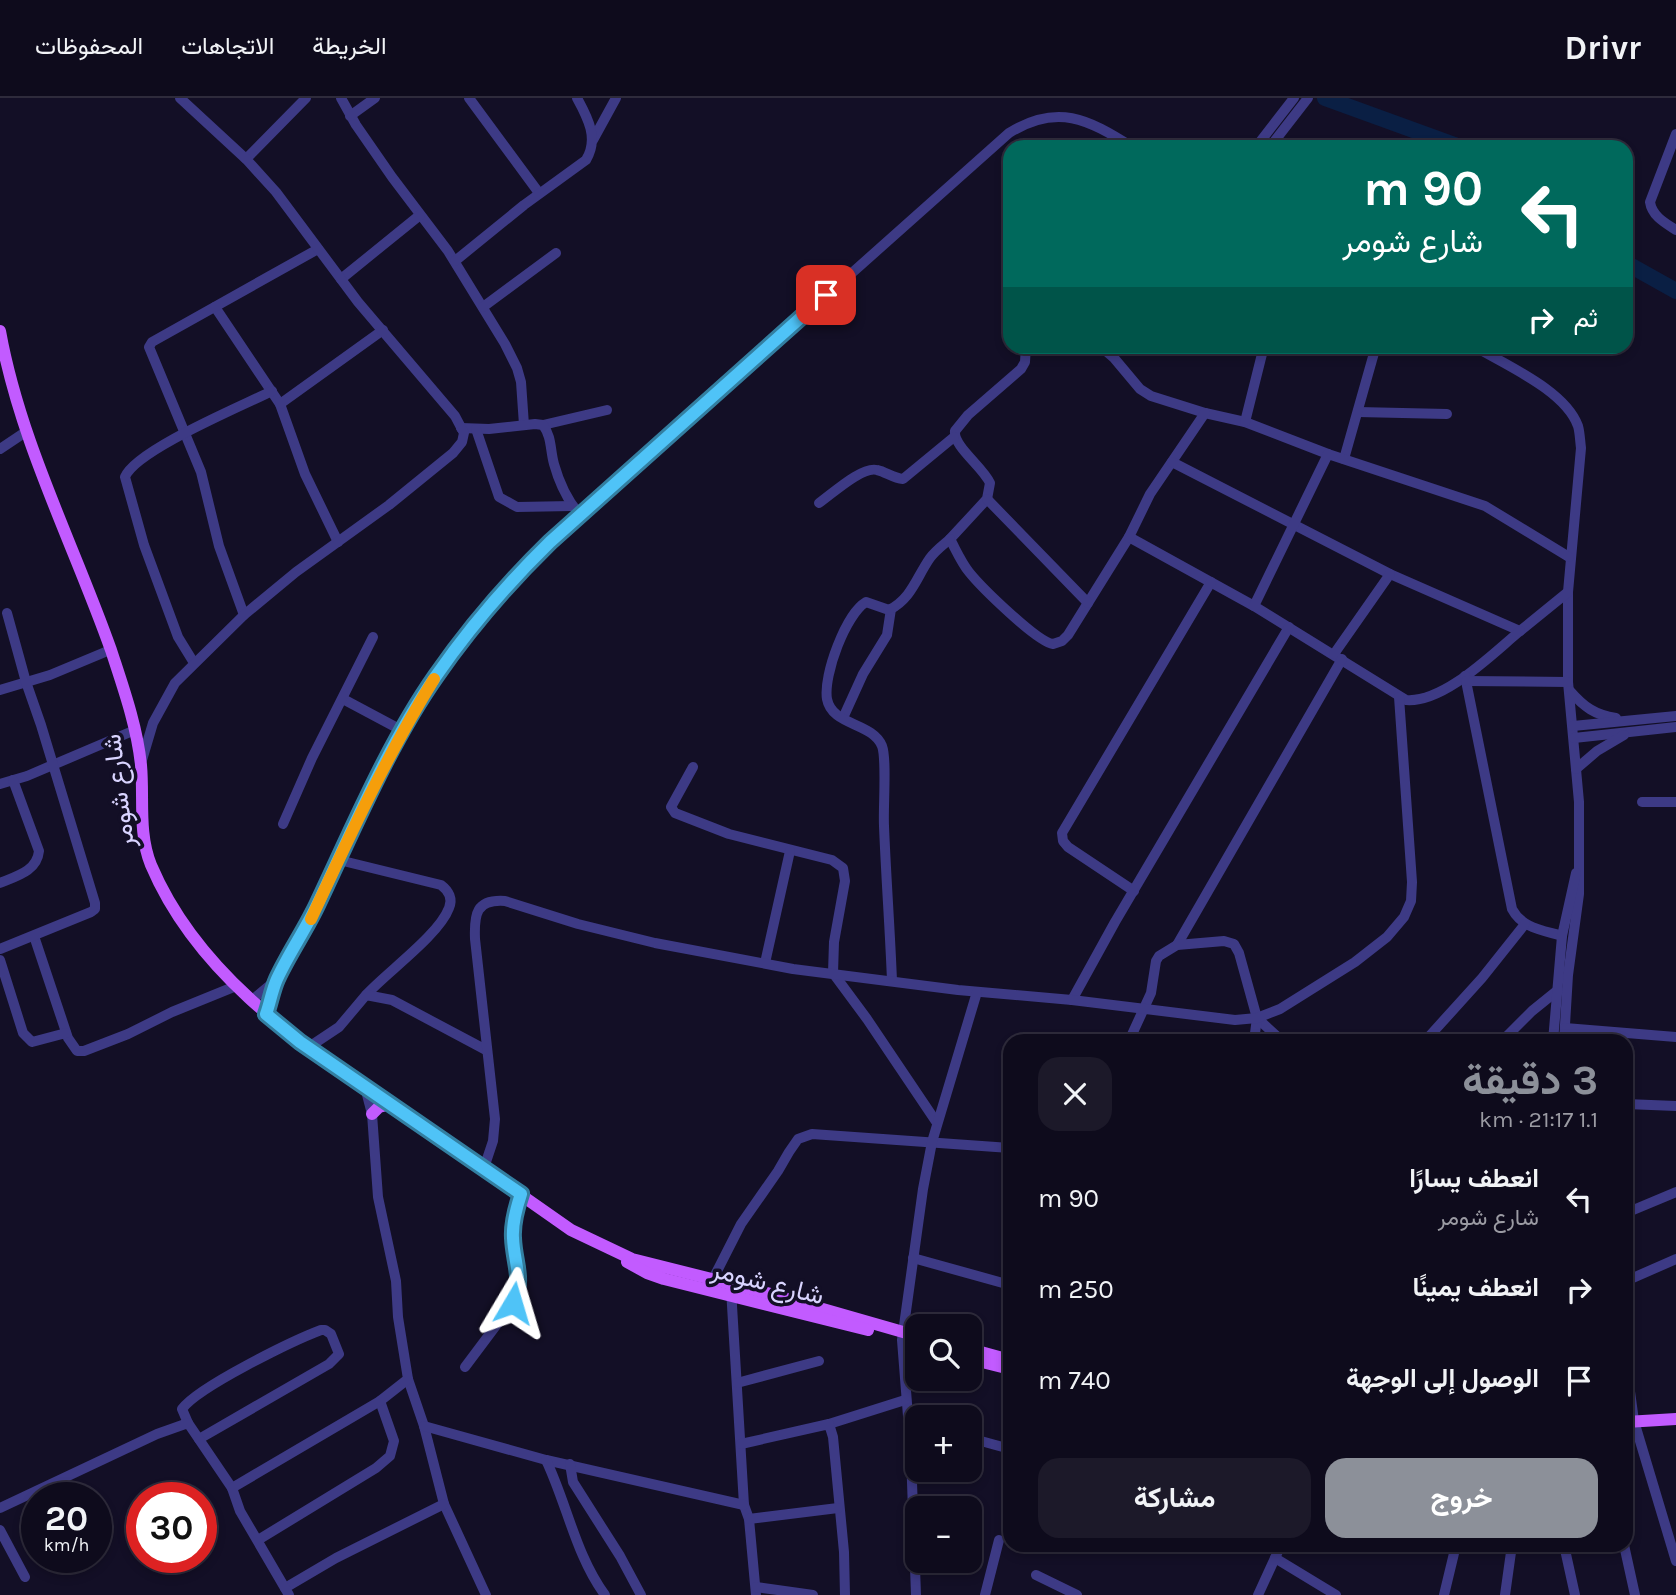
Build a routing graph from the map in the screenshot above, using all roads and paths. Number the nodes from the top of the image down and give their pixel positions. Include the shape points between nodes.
1 (306, 98) edge
2 (341, 98) edge
3 (375, 98) edge
4 (577, 98) edge
5 (616, 98) edge
6 (183, 99) edge
7 (472, 99) edge
8 (1292, 100) edge
9 (1305, 102) edge
10 (351, 116) junction
11 (1676, 134) edge
12 (593, 140) junction
13 (1119, 140) edge
14 (1261, 140) edge
15 (1275, 140) edge
16 (246, 159) junction
17 (539, 193) junction
18 (420, 215) junction
19 (1676, 230) edge
20 (318, 249) junction
21 (556, 253) dead end
22 (455, 261) junction
23 (341, 279) junction
24 (215, 307) junction
25 (483, 307) junction
26 (383, 330) junction
27 (0, 331) edge
28 (1026, 354) edge
29 (1109, 354) edge
30 (1262, 354) edge
31 (1374, 354) edge
32 (1487, 354) edge
33 (272, 391) junction
34 (280, 404) junction
35 (607, 410) dead end
36 (1358, 412) junction
37 (1205, 413) junction
38 (1447, 414) dead end
39 (1245, 422) junction
40 (524, 425) junction
41 (542, 425) junction
42 (461, 428) junction
43 (476, 429) junction
44 (27, 431) junction
45 (186, 434) junction
46 (954, 437) junction
47 (0, 449) edge
48 (1328, 454) junction
49 (1344, 459) junction
50 (1172, 462) junction
51 (987, 499) junction
52 (819, 503) dead end
53 (572, 506) junction
54 (580, 515) junction
55 (1295, 526) junction
56 (1129, 537) junction
57 (950, 538) junction
58 (338, 542) junction
59 (1570, 557) junction
60 (1390, 574) junction
61 (1212, 582) junction
62 (1568, 592) junction
63 (1088, 603) junction
64 (1254, 606) junction
65 (891, 609) junction
66 (7, 613) dead end
67 (244, 615) junction
68 (1289, 627) junction
69 (1520, 631) junction
70 (373, 637) dead end
71 (110, 650) junction
72 (1338, 656) junction
73 (194, 663) junction
74 (1466, 678) junction
75 (26, 682) junction
76 (1569, 686) junction
77 (0, 690) edge
78 (1399, 697) junction
79 (344, 699) junction
80 (1676, 716) edge
81 (843, 718) junction
82 (1630, 720) junction
83 (1573, 726) junction
84 (1676, 727) edge
85 (135, 730) junction
86 (403, 732) junction
87 (1629, 732) junction
88 (1574, 738) junction
89 (141, 763) junction
90 (52, 765) junction
91 (693, 767) dead end
92 (1576, 769) junction
93 (13, 780) junction
94 (0, 783) edge
95 (1642, 802) dead end
96 (1676, 802) edge
97 (283, 824) dead end
98 (790, 851) junction
99 (339, 860) junction
100 (1579, 863) junction
101 (0, 883) edge
102 (1133, 891) junction
103 (1525, 924) junction
104 (34, 936) junction
105 (1562, 936) junction
106 (1177, 945) junction
107 (0, 949) edge
108 (0, 960) edge
109 (765, 963) junction
110 (833, 973) junction
111 (277, 980) junction
112 (892, 981) junction
113 (1567, 985) junction
114 (236, 986) junction
115 (1556, 991) junction
116 (977, 992) junction
117 (366, 995) junction
118 (1072, 1000) junction
119 (251, 1002) junction
120 (1144, 1009) junction
121 (266, 1014) junction
122 (1257, 1018) junction
123 (1565, 1028) junction
124 (66, 1033) junction
125 (1132, 1034) edge
126 (1255, 1034) edge
127 (1274, 1034) edge
128 (1431, 1034) edge
129 (1509, 1034) edge
130 (1553, 1034) edge
131 (1565, 1034) edge
132 (1632, 1034) edge
133 (1633, 1034) edge
134 (1676, 1038) edge
135 (309, 1047) junction
136 (486, 1050) junction
137 (365, 1087) junction
138 (390, 1104) junction
139 (1633, 1104) edge
140 (1676, 1106) edge
141 (372, 1114) junction
142 (937, 1124) junction
143 (932, 1142) junction
144 (1003, 1148) edge
145 (484, 1168) junction
146 (1676, 1192) edge
147 (521, 1194) junction
148 (1633, 1210) edge
149 (613, 1252) junction
150 (913, 1258) junction
151 (1676, 1259) edge
152 (1633, 1278) edge
153 (713, 1279) junction
154 (1003, 1283) edge
155 (731, 1290) junction
156 (902, 1336) junction
157 (905, 1338) edge
158 (982, 1352) edge
159 (1003, 1358) edge
160 (819, 1361) dead end
161 (982, 1362) edge
162 (466, 1367) dead end
163 (1003, 1367) edge
164 (408, 1379) junction
165 (737, 1383) junction
166 (905, 1400) junction
167 (380, 1401) junction
168 (906, 1405) edge
169 (1676, 1419) edge
170 (1633, 1421) edge
171 (188, 1423) junction
172 (829, 1424) junction
173 (424, 1426) junction
174 (1633, 1430) edge
175 (199, 1439) junction
176 (982, 1441) edge
177 (741, 1444) junction
178 (1003, 1447) edge
179 (546, 1460) junction
180 (570, 1464) junction
181 (914, 1482) edge
182 (232, 1488) junction
183 (444, 1504) junction
184 (744, 1505) junction
185 (0, 1508) edge
186 (838, 1508) junction
187 (749, 1519) junction
188 (0, 1530) edge
189 (258, 1540) junction
190 (999, 1540) dead end
191 (1278, 1552) edge
192 (1454, 1552) edge
193 (1511, 1552) edge
194 (1566, 1552) edge
195 (1625, 1552) edge
196 (1275, 1558) junction
197 (1676, 1561) edge
198 (1036, 1575) dead end
199 (25, 1577) dead end
200 (287, 1591) edge
201 (756, 1591) edge
202 (486, 1595) edge
203 (606, 1595) edge
204 (641, 1595) edge
205 (813, 1595) edge
206 (845, 1595) edge
207 (916, 1595) edge
208 (985, 1595) edge
209 (1077, 1595) edge
210 (1258, 1595) edge
211 (1336, 1595) edge
212 (1444, 1595) edge
213 (1505, 1595) edge
214 (1575, 1595) edge
215 (1634, 1595) edge

1 - 16 street
2 - 10 street
3 - 10 street
4 - 12 street
5 - 12 street
6 - 16 street
7 - 17 street
8 - 14 street
9 - 15 street
10 - 18 street
11 - 19 street via 1650,202 1658,218
12 - 17 street via 586,160
13 - 54 street via 1085,120 1061,115 1026,122 1009,133
16 - 20 street
17 - 22 street
18 - 22 street
18 - 23 street
20 - 23 street
20 - 24 street
21 - 25 street
22 - 25 street
23 - 26 street
24 - 33 street
24 - 45 street via 149,347
25 - 40 street via 517,368
26 - 34 street
26 - 42 street
27 - 44 main road, شارع شومر
28 - 46 street via 1021,369 968,415
29 - 37 street via 1145,393
30 - 39 street
31 - 36 street
32 - 59 street via 1549,392 1577,424 1581,448
33 - 34 street
33 - 45 street
34 - 58 street via 305,474
35 - 41 street
36 - 38 street
36 - 49 street
37 - 39 street
37 - 50 street
39 - 48 street
40 - 41 street
40 - 43 street
41 - 53 street
42 - 43 street
42 - 58 street via 462,442 453,453
43 - 53 street via 499,498 517,507
44 - 47 street
44 - 71 main road, شارع شومر
45 - 67 street
45 - 73 street via 162,444 131,467 124,483 178,637
46 - 51 street via 988,477
46 - 52 street via 903,479 866,470
48 - 49 street
48 - 55 street
49 - 59 street via 1485,506
50 - 55 street
50 - 56 street
51 - 57 street
51 - 63 street
53 - 54 street
54 - 86 street via 478,619 435,677
55 - 60 street
55 - 64 street
56 - 61 street
56 - 63 street
57 - 63 street via 971,575 1044,642 1054,645 1065,639
57 - 65 street via 932,555 913,591
58 - 67 street
59 - 62 street
60 - 69 street
60 - 72 street
61 - 64 street
61 - 102 street via 1062,833 1068,847
62 - 69 street
62 - 76 street
64 - 68 street
65 - 81 street via 887,635
65 - 81 street via 863,604 839,640 827,694 830,708
66 - 75 street
67 - 73 street
68 - 72 street
68 - 102 street
69 - 74 street
70 - 79 street
71 - 75 street
71 - 85 main road, شارع شومر
72 - 78 street
72 - 106 street
73 - 89 street via 165,698
74 - 76 street
74 - 78 street via 1423,699
74 - 103 street via 1505,882 1512,909
75 - 77 street
75 - 90 street
76 - 82 street via 1594,713
76 - 83 street
78 - 122 street via 1412,882 1408,910 1387,937 1355,962 1280,1009
79 - 86 street
79 - 97 street
80 - 82 street
81 - 112 street via 873,735 883,751
82 - 83 street
83 - 88 street
84 - 87 street
85 - 89 main road, شارع شومر
85 - 90 street
86 - 99 street
87 - 88 street
87 - 92 street
88 - 92 street
89 - 114 main road, شارع شومر via 150,862 184,925
90 - 93 street
90 - 104 street via 95,909
91 - 98 street via 674,799 671,807 675,813
92 - 100 street
93 - 94 street
93 - 101 street via 39,851 38,861 28,871
95 - 96 street
98 - 109 street
98 - 110 street via 832,860 845,872
99 - 111 street
99 - 117 street via 441,885 450,897 441,922
100 - 105 street
100 - 113 street
102 - 118 street
103 - 105 street
103 - 128 street
104 - 107 street
104 - 124 street
105 - 115 street
106 - 120 street via 1156,961
106 - 122 street via 1234,944
108 - 124 street via 26,1038 32,1042
109 - 110 street
109 - 136 street via 655,943 493,900 478,909 475,921
110 - 112 street
110 - 142 street
111 - 119 street
111 - 121 street
112 - 116 street
113 - 115 street
113 - 123 street
114 - 119 main road, شارع شومر
114 - 124 street via 83,1051 72,1047
115 - 129 street
115 - 130 street
116 - 118 street
116 - 142 street
117 - 135 street via 339,1027
117 - 136 street via 392,1000
118 - 120 street
119 - 121 main road, شارع شومر
120 - 122 street via 1222,1020
120 - 125 street
121 - 135 main road, شارع شومر
122 - 126 street
122 - 127 street
123 - 131 street
123 - 132 street
133 - 134 street
135 - 137 main road, شارع شومر
136 - 145 street via 495,1119
137 - 138 main road, شارع شومر
137 - 141 street
138 - 141 main road
138 - 145 main road, شارع شومر
139 - 140 street
141 - 164 street via 378,1197 396,1281
142 - 143 street
143 - 144 street
143 - 150 street
143 - 153 street via 811,1134 798,1139 741,1224
145 - 147 main road, شارع شومر
146 - 148 street
147 - 149 main road, شارع شومر via 571,1230
147 - 162 street via 513,1237 520,1289
149 - 153 main road, شارع شومر
149 - 155 main road, شارع شومر via 647,1273
150 - 154 street
150 - 156 street
151 - 152 street
153 - 155 main road, شارع شومر
155 - 156 main road, شارع شومر
155 - 165 street
156 - 157 main road, شارع شومر
156 - 166 street
158 - 159 main road
160 - 165 street
161 - 163 main road
164 - 167 street
164 - 173 street
165 - 177 street
166 - 168 street
166 - 172 street
167 - 182 street
167 - 189 street via 394,1441 390,1456
169 - 170 main road
171 - 175 street
171 - 175 street via 182,1409 200,1394 293,1340 321,1330 331,1334 339,1354 329,1364
171 - 185 street
172 - 177 street
172 - 186 street
173 - 179 street
173 - 183 street
174 - 197 street
175 - 182 street
176 - 178 street
177 - 184 street
179 - 180 street
179 - 203 street via 595,1581
180 - 184 street
180 - 204 street via 573,1482
181 - 207 street
182 - 189 street
183 - 200 street via 337,1558
183 - 202 street
184 - 187 street
186 - 187 street
186 - 206 street
187 - 201 street
188 - 199 street
189 - 200 street
190 - 208 street
191 - 196 street
192 - 212 street
193 - 213 street
194 - 214 street
195 - 215 street
196 - 210 street
196 - 211 street
198 - 209 street
201 - 205 street

